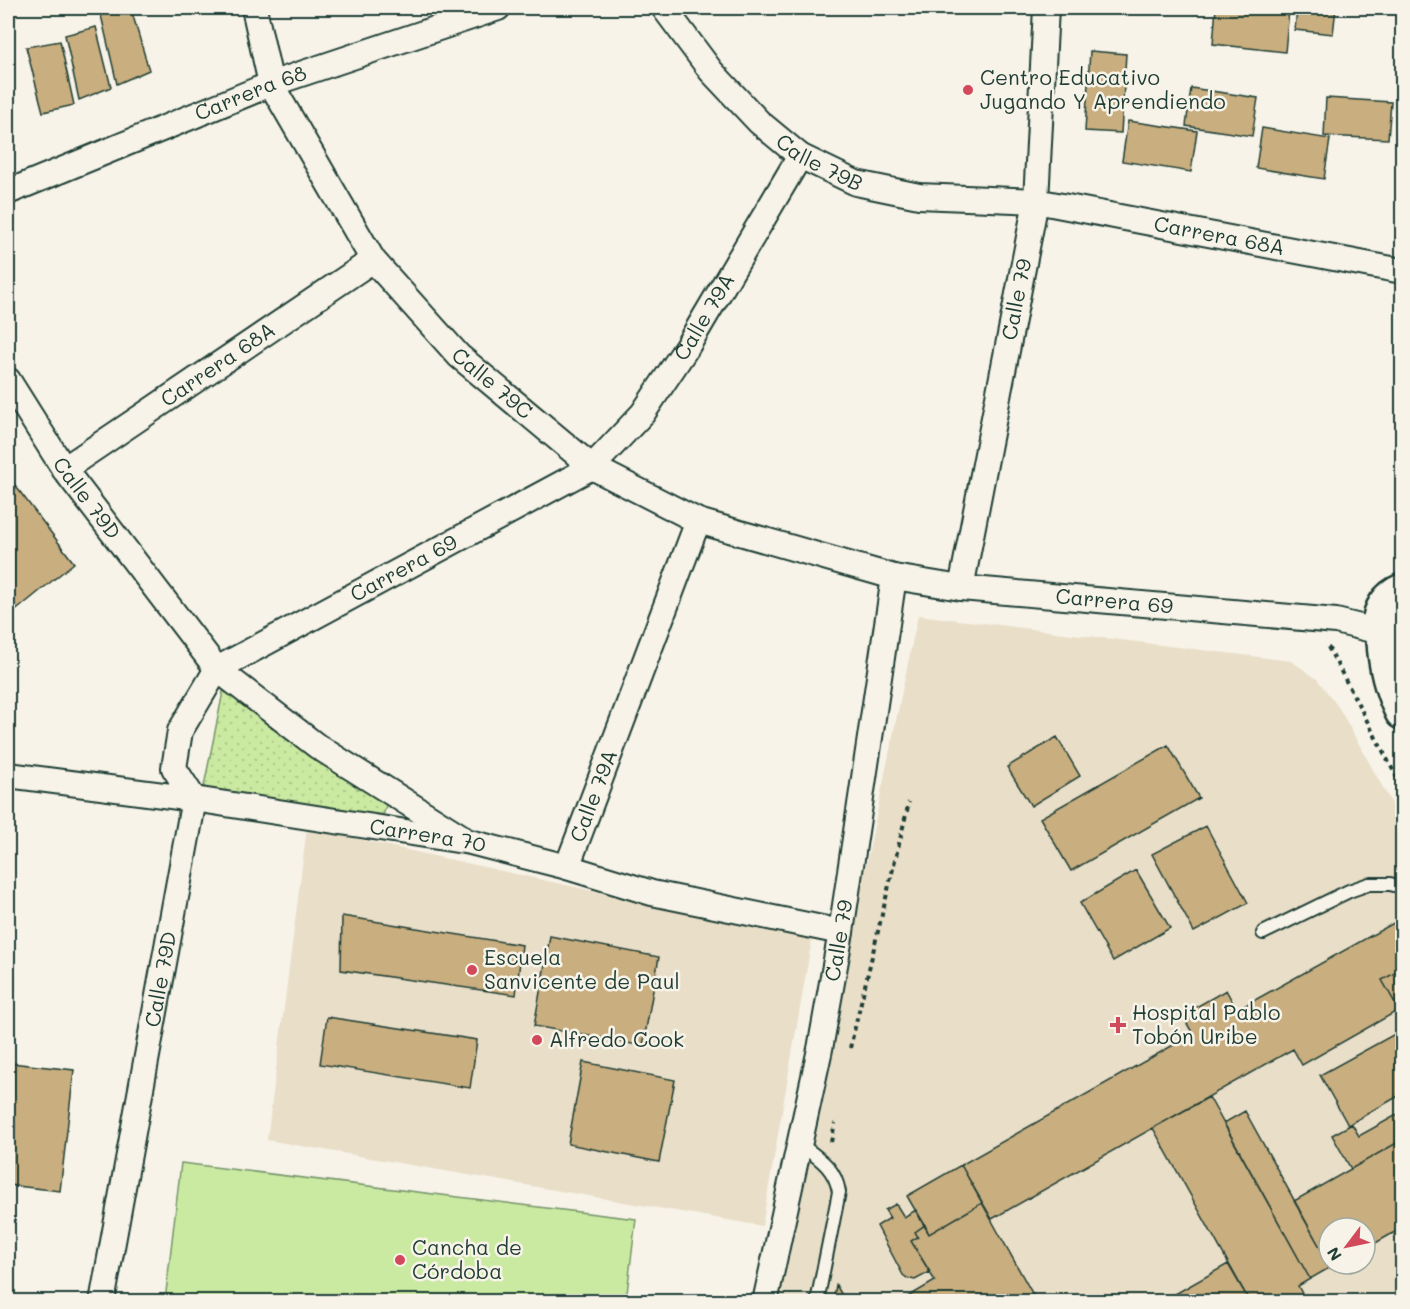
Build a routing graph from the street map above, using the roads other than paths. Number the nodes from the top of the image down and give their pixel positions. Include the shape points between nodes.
1 (254, 8) edge
2 (498, 8) edge
3 (664, 8) edge
4 (1046, 8) edge
5 (271, 84) junction
6 (800, 156) junction
7 (8, 192) edge
8 (1036, 201) junction
9 (373, 260) junction
10 (1402, 271) edge
11 (8, 380) edge
12 (592, 467) junction
13 (64, 469) junction
14 (698, 521) junction
15 (894, 577) junction
16 (961, 588) junction
17 (1394, 615) edge
18 (217, 669) junction
19 (1402, 712) edge
20 (8, 775) edge
21 (194, 799) junction
22 (470, 842) junction
23 (567, 867) junction
24 (1402, 887) edge
25 (841, 932) junction
26 (1263, 933) dead end
27 (801, 1145) junction
28 (102, 1302) edge
29 (765, 1302) edge
30 (817, 1302) edge

1 - 5 street, Calle 79C
2 - 5 street, Carrera 68
3 - 6 street, Calle 79B via 711,70 759,122
4 - 8 street, Calle 79
5 - 7 street, Carrera 68
5 - 9 street, Calle 79C
6 - 8 street, Calle 79B via 856,183 919,196
6 - 12 street, Calle 79A via 687,347 643,413
8 - 10 street, Carrera 68A
8 - 16 street, Calle 79
9 - 12 street, Calle 79C via 459,356
9 - 13 street, Carrera 68A
11 - 13 street, Calle 79D
12 - 14 street, Calle 79C
12 - 18 street, Carrera 69
13 - 18 street, Calle 79D
14 - 15 street, Calle 79C
14 - 23 street, Calle 79A
15 - 16 street, Carrera 69
15 - 25 street, Calle 79
16 - 17 street, Carrera 69 via 1325,620
17 - 19 main road via 1384,659
18 - 21 street via 180,731 174,768
18 - 22 street, Calle 79D via 316,746
20 - 21 street, Carrera 70
21 - 22 street, Carrera 70
21 - 28 street, Calle 79D
22 - 23 street, Carrera 70
23 - 25 street, Carrera 70 via 652,893
24 - 26 lane via 1390,884 1359,888
25 - 27 street, Calle 79
27 - 29 street, Calle 79
27 - 30 lane via 826,1163 839,1192

